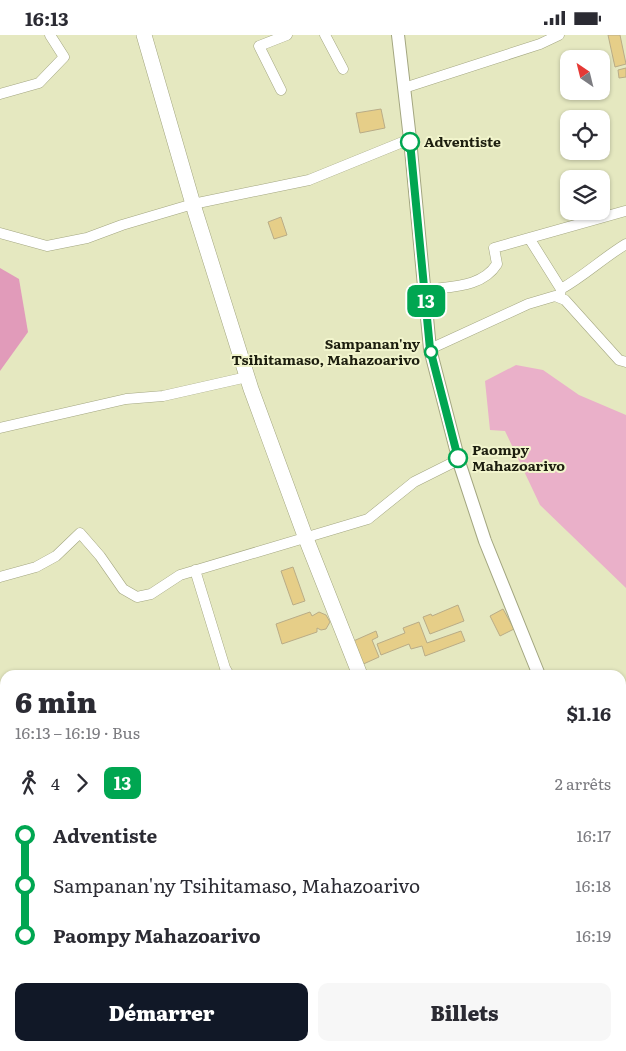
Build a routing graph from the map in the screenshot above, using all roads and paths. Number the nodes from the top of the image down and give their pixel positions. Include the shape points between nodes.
1 (50, 35) edge
2 (144, 35) edge
3 (287, 35) edge
4 (325, 35) edge
5 (398, 35) edge
6 (559, 35) edge
7 (343, 69) dead end
8 (404, 88) junction
9 (281, 90) dead end
10 (0, 94) edge
11 (410, 139) junction
12 (193, 204) junction
13 (625, 211) edge
14 (0, 233) edge
15 (529, 238) junction
16 (626, 244) edge
17 (424, 290) junction
18 (560, 294) junction
19 (430, 349) junction
20 (623, 361) edge
21 (626, 368) edge
22 (247, 377) junction
23 (0, 428) edge
24 (458, 460) junction
25 (306, 538) junction
26 (195, 570) junction
27 (0, 577) edge
28 (226, 670) edge
29 (358, 670) edge
30 (537, 670) edge

1 - 10 street via 64,57 39,83
2 - 12 main road
3 - 9 street via 259,46
4 - 7 street
5 - 8 street
6 - 8 street
8 - 11 street
11 - 12 street via 309,180
11 - 17 street
12 - 14 street via 87,238 47,246
12 - 22 main road
13 - 15 street
15 - 17 street via 494,248 498,264 492,273 472,283
15 - 18 street
16 - 18 street
17 - 19 street
18 - 19 street via 528,304
18 - 20 street
19 - 24 street
20 - 21 street
22 - 23 street via 163,396 126,399
22 - 25 main road
24 - 25 street via 414,483 368,519
24 - 30 street via 485,541
25 - 26 street
25 - 29 main road
26 - 27 street via 180,575 151,594 137,597 123,589 80,533 56,556 36,567
26 - 28 street

